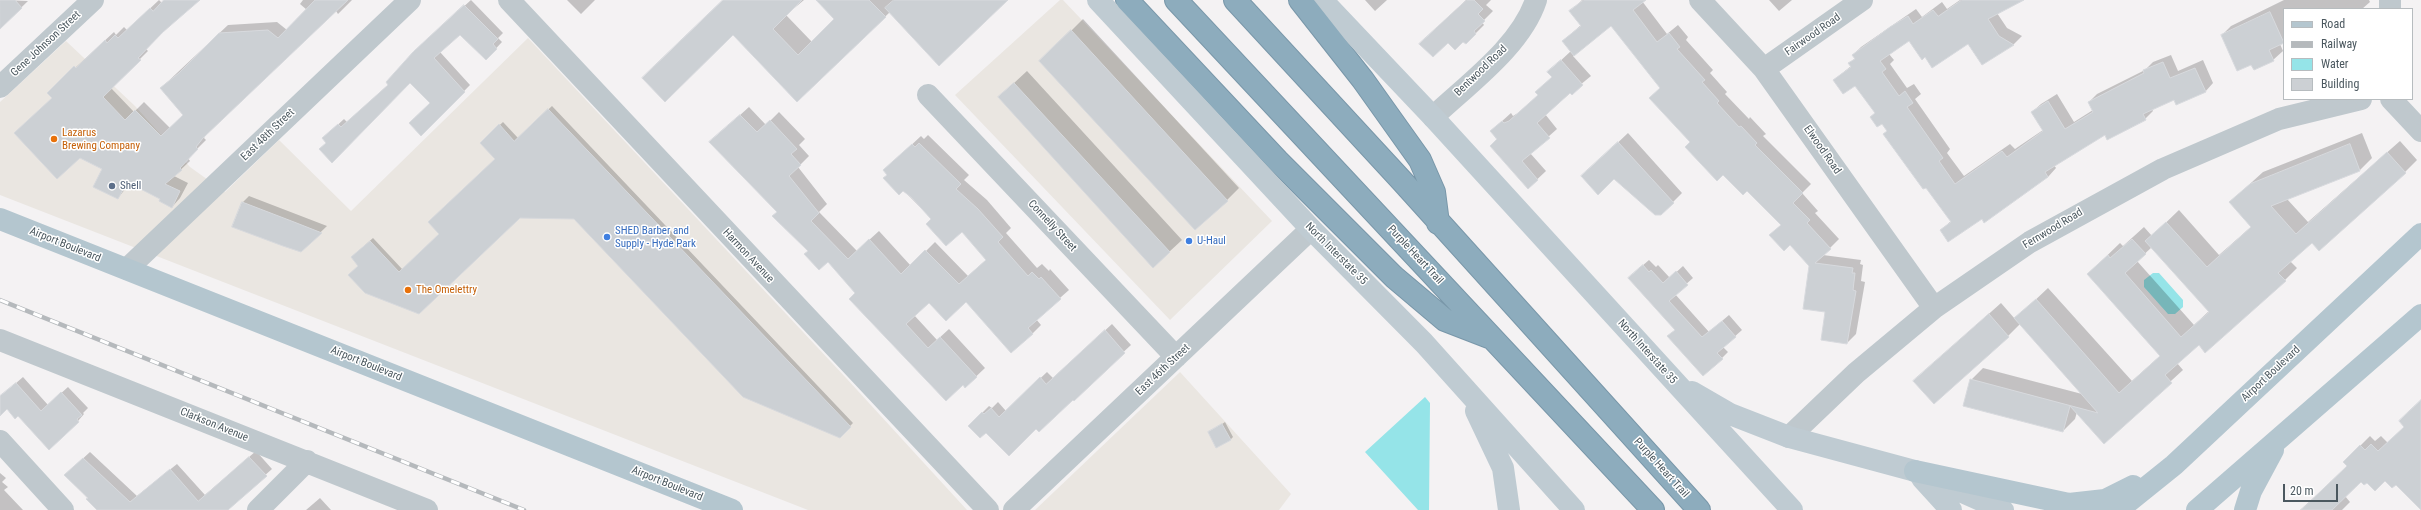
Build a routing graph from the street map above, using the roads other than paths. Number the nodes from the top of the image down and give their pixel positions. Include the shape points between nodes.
1 (93, 0) edge
2 (410, 0) edge
3 (509, 0) edge
4 (1098, 0) edge
5 (1127, 0) edge
6 (1176, 0) edge
7 (1235, 0) edge
8 (1300, 0) edge
9 (1322, 0) edge
10 (1536, 0) edge
11 (1700, 0) edge
12 (1862, 0) edge
13 (1764, 69) junction
14 (0, 87) edge
15 (928, 96) dead end
16 (2357, 100) edge
17 (2392, 100) edge
18 (1433, 117) junction
19 (2421, 131) edge
20 (0, 219) edge
21 (1438, 223) junction
22 (1312, 229) junction
23 (2421, 234) edge
24 (127, 269) junction
25 (1934, 308) junction
26 (2421, 315) edge
27 (1495, 339) junction
28 (0, 340) edge
29 (1176, 357) junction
30 (1673, 381) junction
31 (1466, 390) junction
32 (2313, 409) junction
33 (1789, 437) junction
34 (0, 440) edge
35 (307, 461) junction
36 (2174, 465) junction
37 (1915, 471) junction
38 (63, 510) edge
39 (258, 510) edge
40 (427, 510) edge
41 (732, 510) edge
42 (988, 510) edge
43 (1014, 510) edge
44 (1509, 510) edge
45 (1574, 510) edge
46 (1653, 510) edge
47 (1699, 510) edge
48 (1792, 510) edge
49 (1951, 510) edge
50 (2003, 510) edge
51 (2118, 510) edge
52 (2198, 510) edge
53 (2245, 510) edge

1 - 14 street, Gene Johnson Street
2 - 24 street, East 48th Street
3 - 42 street, Harmon Avenue
4 - 22 main road, North Interstate 35
5 - 27 highway via 1278,161 1394,277 1445,320
6 - 27 highway, Purple Heart Trail
7 - 21 highway, Purple Heart Trail
8 - 21 highway via 1363,80 1420,160 1434,192
9 - 18 main road, North Interstate 35
10 - 18 street, Bentwood Road via 1533,10 1504,51
11 - 13 street, Elwood Road
12 - 13 street, Fairwood Road
13 - 25 street, Elwood Road
15 - 29 street, Connelly Street
16 - 25 street, Fernwood Road via 2279,119 2163,169 2030,242
17 - 19 street
18 - 30 main road, North Interstate 35
20 - 24 main road, Airport Boulevard
21 - 47 highway, Purple Heart Trail
22 - 29 street, East 46th Street
22 - 31 main road, North Interstate 35
23 - 36 main road, Airport Boulevard
24 - 41 main road, Airport Boulevard
25 - 33 street, Fernwood Road via 1856,373
26 - 32 main road
27 - 46 highway, Purple Heart Trail
28 - 35 street, Clarkson Avenue
29 - 43 street, East 46th Street
30 - 33 main road via 1730,414
30 - 48 main road, North Interstate 35
31 - 44 main road via 1503,468
31 - 45 main road, North Interstate 35
32 - 52 main road
32 - 53 main road via 2276,446 2251,491
33 - 37 main road
34 - 38 street
35 - 39 street
35 - 40 street, Clarkson Avenue
36 - 37 main road via 2106,500 2069,504
36 - 51 main road, Airport Boulevard
37 - 49 main road
37 - 50 main road

